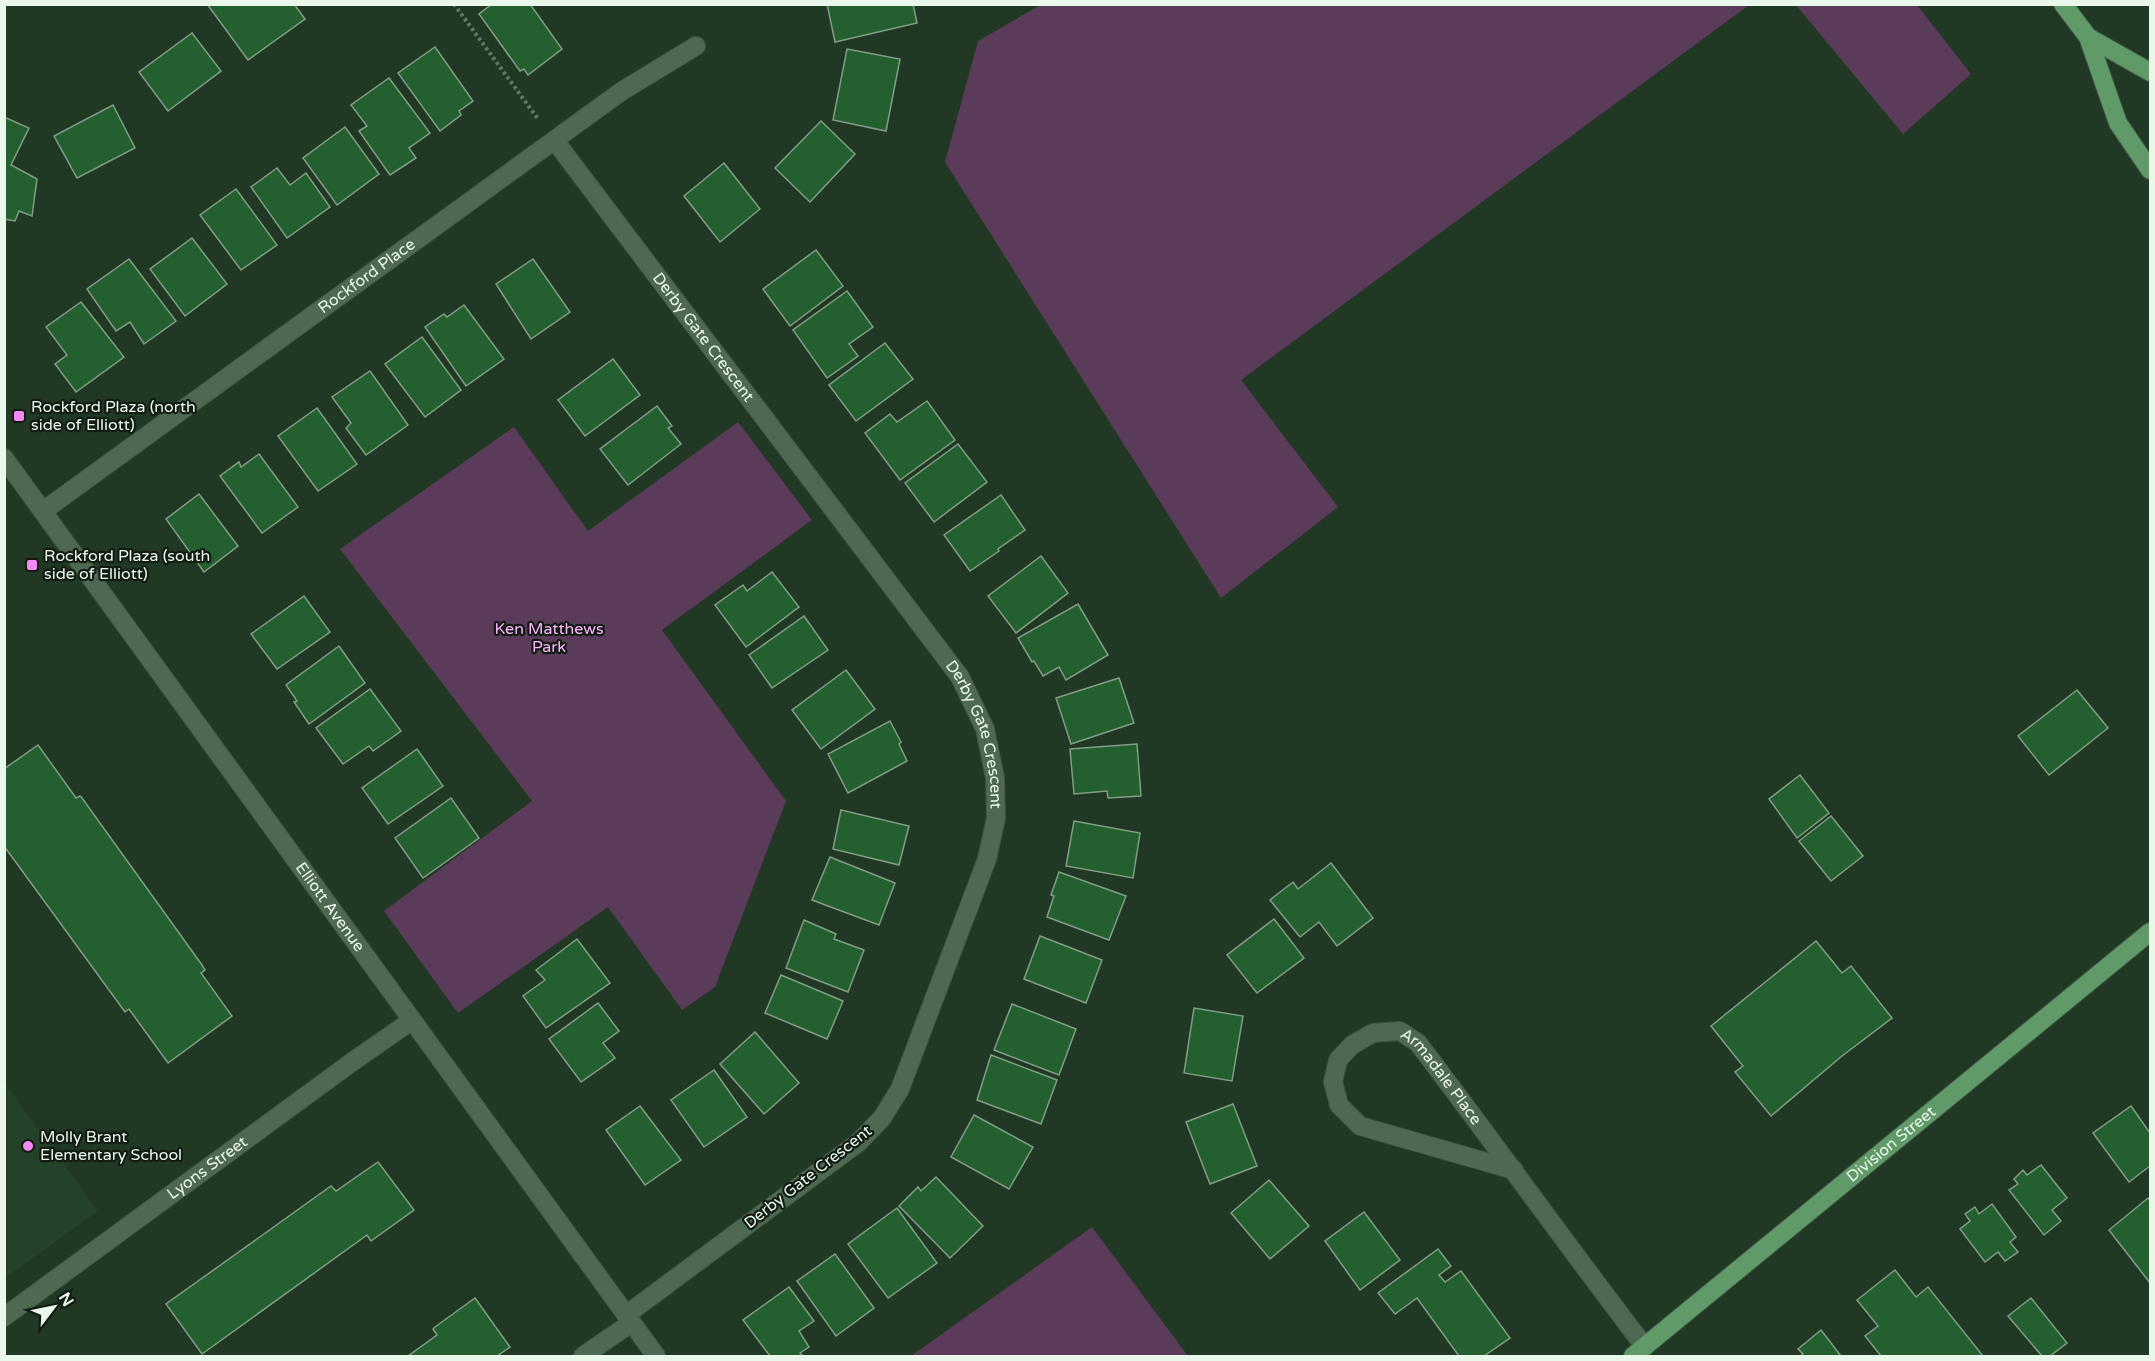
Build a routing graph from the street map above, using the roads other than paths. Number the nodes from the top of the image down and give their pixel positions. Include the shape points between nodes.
1 (2063, 4) edge
2 (2088, 37) junction
3 (696, 46) dead end
4 (2151, 72) edge
5 (555, 141) junction
6 (2151, 170) edge
7 (4, 458) edge
8 (43, 511) junction
9 (2151, 932) edge
10 (411, 1021) junction
11 (1514, 1170) junction
12 (4, 1317) edge
13 (628, 1319) junction
14 (1639, 1352) edge
15 (583, 1356) edge
16 (656, 1356) edge

1 - 2 main road
2 - 4 main road
2 - 6 main road via 2118,123
3 - 5 street, Rockford Place via 621,91
5 - 8 street, Rockford Place
5 - 13 street, Derby Gate Crescent via 960,677 985,729 995,778 996,818 987,859 900,1089 882,1118 859,1142
7 - 8 street, Elliott Avenue
8 - 10 street, Elliott Avenue
9 - 14 main road, Division Street
10 - 12 street, Lyons Street
10 - 13 street, Elliott Avenue
11 - 11 street, Armadale Place via 1418,1043 1400,1031 1373,1033 1352,1045 1338,1060 1333,1082 1339,1105 1360,1126
11 - 14 street, Armadale Place
13 - 15 street, Derby Gate Crescent
13 - 16 street, Elliott Avenue

